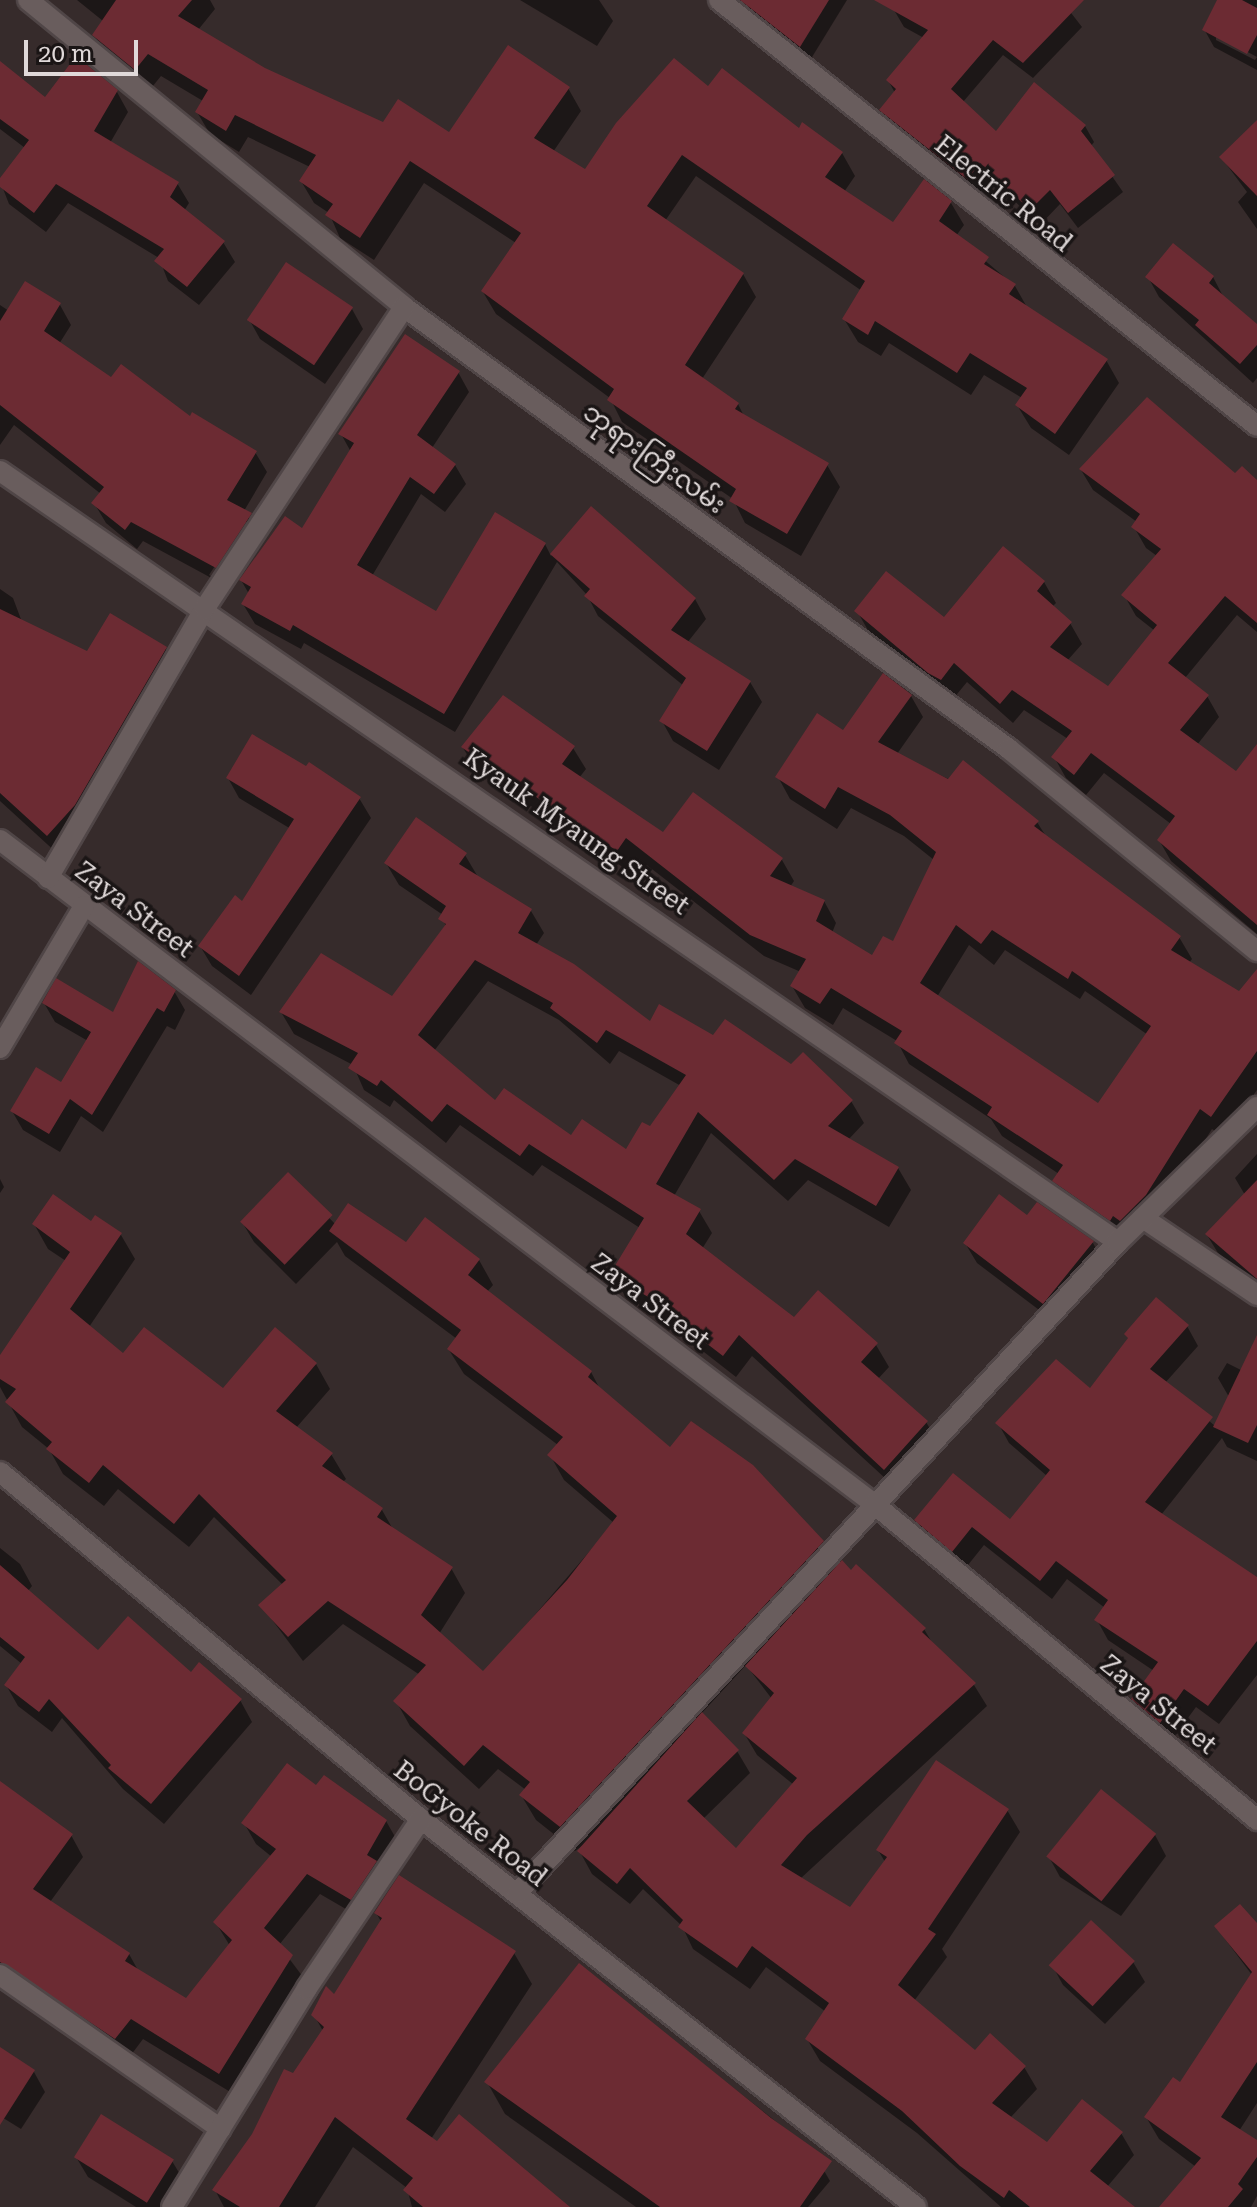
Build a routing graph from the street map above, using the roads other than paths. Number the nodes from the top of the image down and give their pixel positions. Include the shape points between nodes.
1 (28, 0) edge
2 (719, 0) edge
3 (404, 307) junction
4 (1257, 426) edge
5 (0, 471) edge
6 (205, 608) junction
7 (0, 840) edge
8 (48, 878) junction
9 (84, 906) junction
10 (1257, 951) edge
11 (0, 1048) edge
12 (1257, 1107) edge
13 (1143, 1218) junction
14 (1118, 1242) junction
15 (1257, 1295) edge
16 (0, 1472) edge
17 (874, 1504) junction
18 (421, 1819) junction
19 (1257, 1820) edge
20 (517, 1893) junction
21 (0, 1975) edge
22 (221, 2129) junction
23 (172, 2207) edge
24 (916, 2207) edge

1 - 3 street, ဘုရားကြီးလမ်း
2 - 4 street, Electric Road
3 - 6 street
3 - 10 street, ဘုရားကြီးလမ်း via 1009,749
5 - 6 street, Kyauk Myaung Street
6 - 8 street
6 - 14 street, Kyauk Myaung Street
7 - 8 street, Zaya Street
8 - 9 street, Zaya Street
9 - 11 street
9 - 17 street, Zaya Street
12 - 13 street
13 - 14 street
13 - 15 street
14 - 17 street
16 - 18 street, BoGyoke Road
17 - 19 street, Zaya Street
17 - 20 street
18 - 20 street, BoGyoke Road
18 - 22 street
20 - 24 street, BoGyoke Road
21 - 22 street
22 - 23 street

